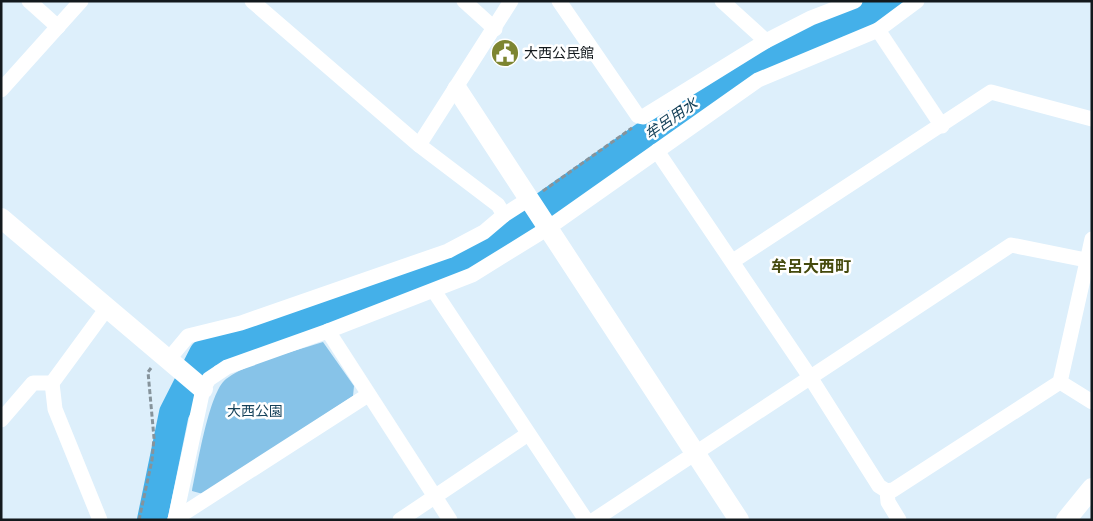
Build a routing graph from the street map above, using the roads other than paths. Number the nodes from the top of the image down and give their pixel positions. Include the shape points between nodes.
1 (30, 1) edge
2 (81, 1) edge
3 (252, 1) edge
4 (464, 1) edge
5 (511, 1) edge
6 (559, 1) edge
7 (722, 1) edge
8 (856, 1) edge
9 (917, 1) edge
10 (58, 27) junction
11 (495, 28) junction
12 (878, 30) junction
13 (766, 41) junction
14 (457, 89) junction
15 (1, 90) edge
16 (1092, 119) edge
17 (942, 126) junction
18 (419, 145) junction
19 (657, 151) junction
20 (533, 199) junction
21 (504, 215) junction
22 (1, 218) edge
23 (545, 224) junction
24 (1092, 238) edge
25 (1086, 260) junction
26 (733, 261) junction
27 (434, 291) junction
28 (107, 308) junction
29 (328, 331) junction
30 (166, 365) junction
31 (810, 377) junction
32 (1060, 382) junction
33 (52, 383) junction
34 (203, 390) junction
35 (368, 395) junction
36 (1092, 402) edge
37 (1, 420) edge
38 (528, 434) junction
39 (695, 452) junction
40 (1092, 488) edge
41 (887, 491) junction
42 (436, 497) junction
43 (175, 519) edge
44 (100, 520) edge
45 (400, 520) edge
46 (450, 520) edge
47 (586, 520) edge
48 (594, 520) edge
49 (739, 520) edge
50 (899, 520) edge
51 (1066, 520) edge

1 - 10 street
2 - 10 street
3 - 18 street
4 - 11 street
5 - 11 street
6 - 13 street via 638,116 643,117
7 - 13 street
8 - 13 street via 811,18
9 - 12 street
10 - 15 street
11 - 14 street
12 - 17 street
12 - 19 street via 758,80
14 - 18 street
14 - 20 street
16 - 17 street via 991,92
17 - 26 street
18 - 21 street via 498,206
19 - 23 street
19 - 26 street
20 - 21 street
20 - 23 street
21 - 30 street via 484,232 448,250 241,323 188,336
22 - 28 street
23 - 27 street via 472,275
23 - 39 street
24 - 25 street
25 - 31 street via 1011,245
25 - 32 street
26 - 31 street
27 - 29 street
27 - 38 street
28 - 30 street
28 - 33 street
29 - 34 street via 227,367 209,378
29 - 35 street
30 - 34 street
31 - 39 street
31 - 41 street via 879,486
32 - 36 street
32 - 41 street
33 - 37 street via 33,383
33 - 44 street via 55,408
34 - 43 street
35 - 42 street
35 - 43 street
38 - 42 street
38 - 47 street
39 - 48 street
39 - 49 street
40 - 51 street
41 - 50 street via 888,502
42 - 45 street
42 - 46 street

